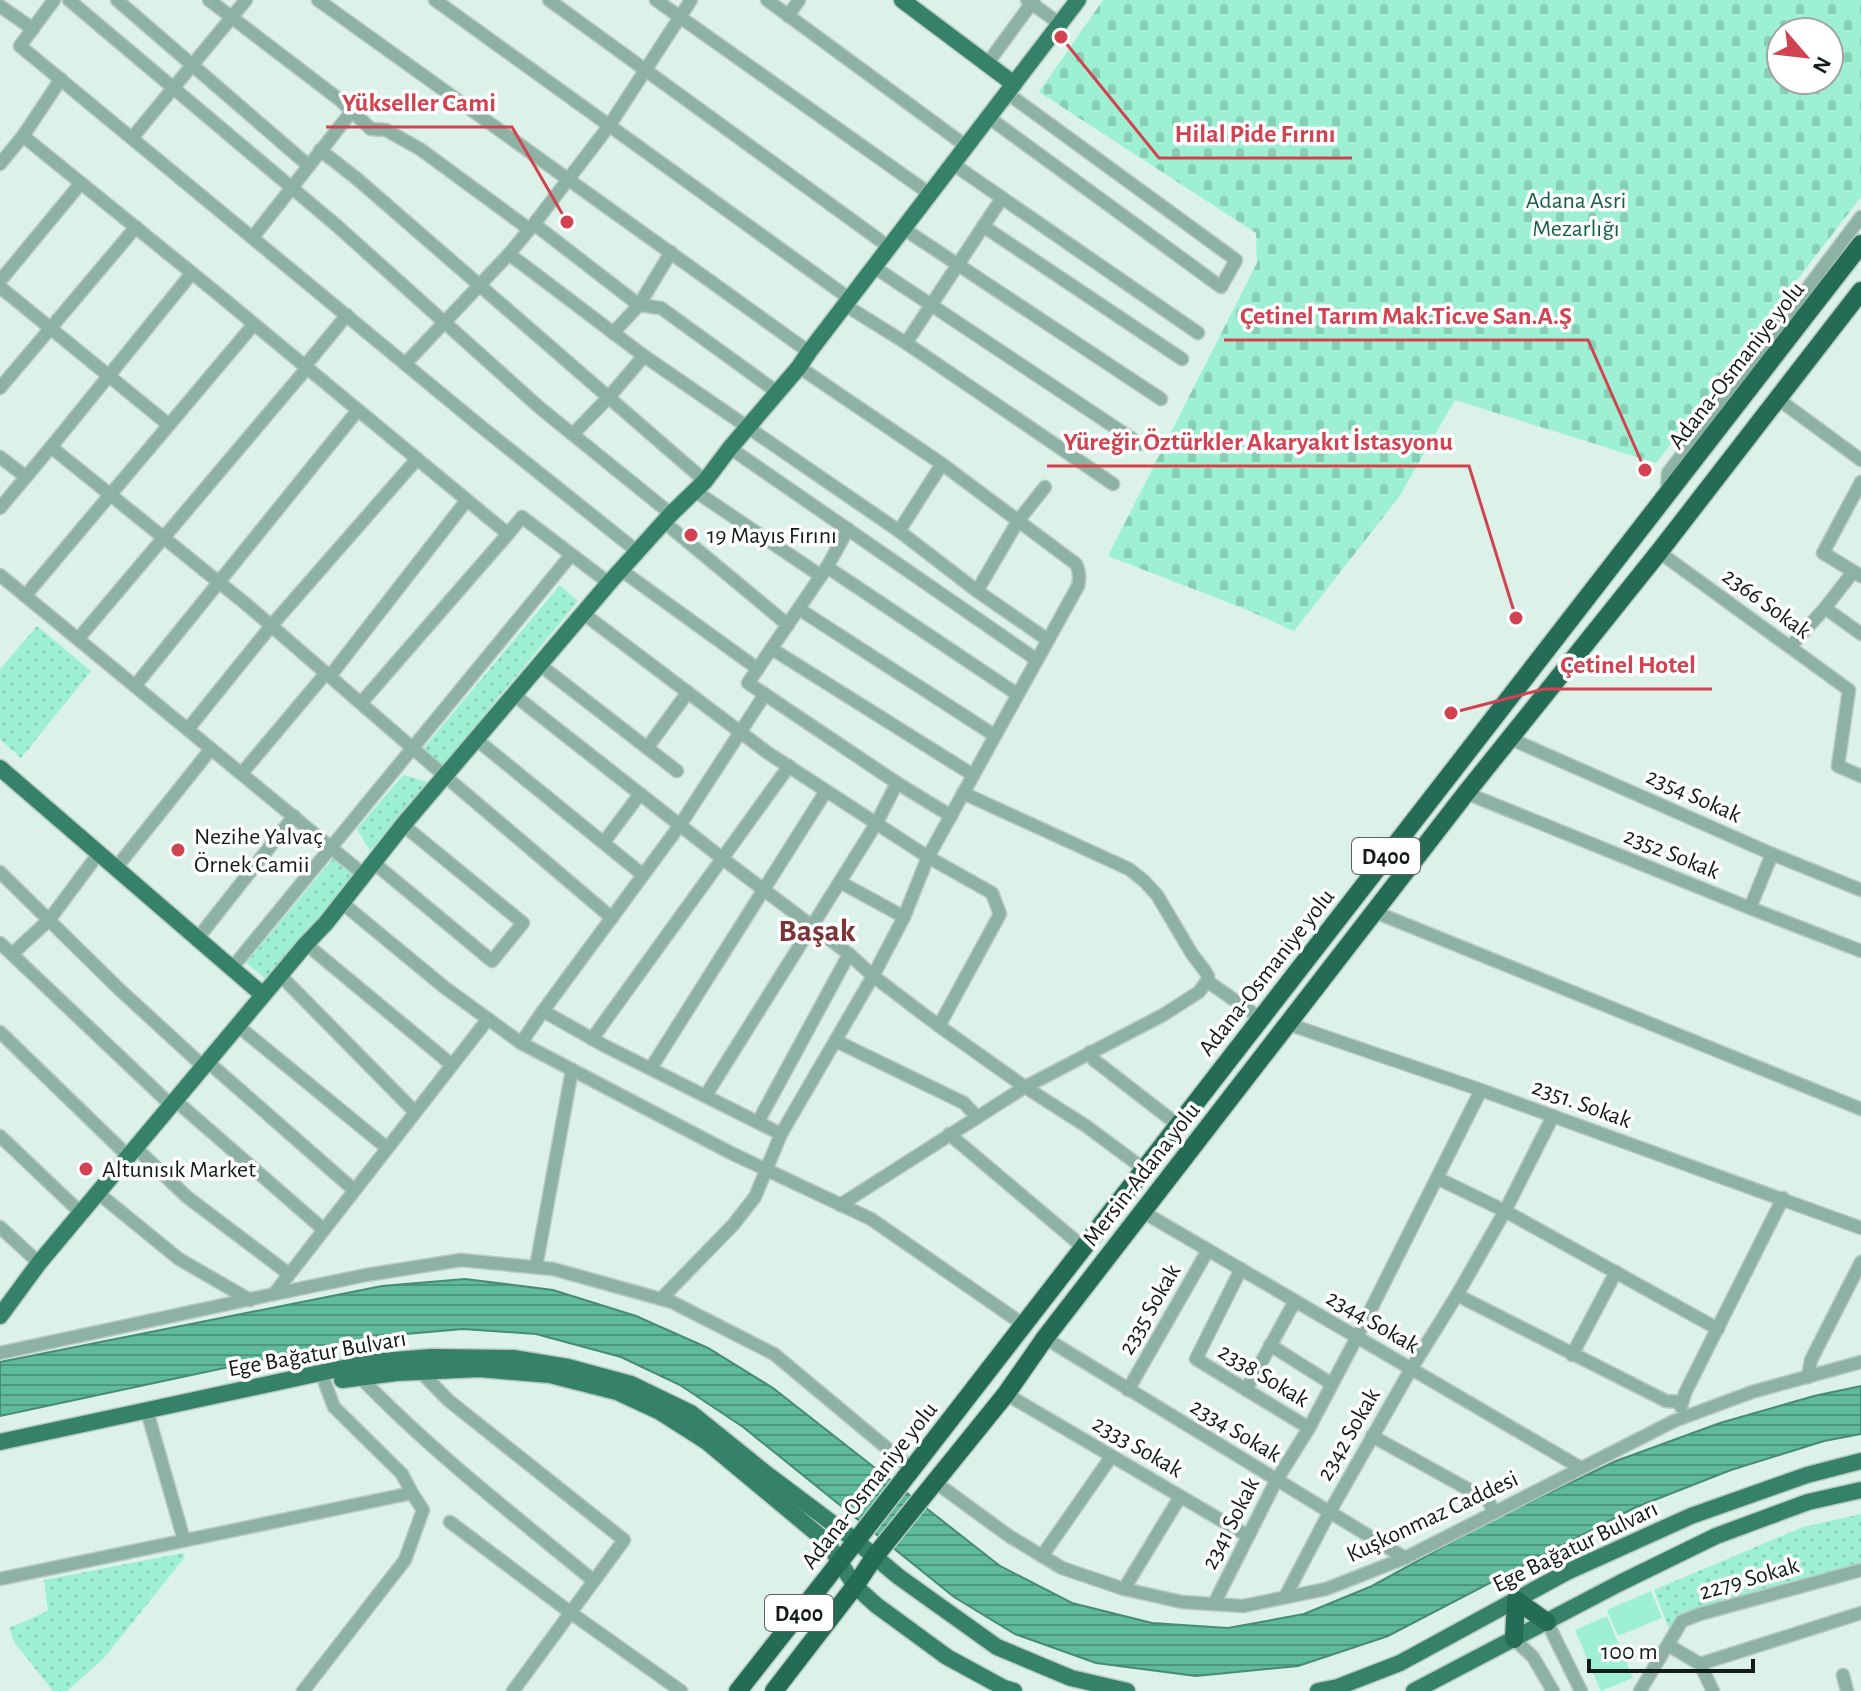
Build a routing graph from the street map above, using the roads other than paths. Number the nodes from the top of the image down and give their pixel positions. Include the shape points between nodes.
1 (54, 0) edge
2 (69, 0) edge
3 (117, 0) edge
4 (209, 0) edge
5 (246, 0) edge
6 (318, 0) edge
7 (435, 0) edge
8 (549, 0) edge
9 (656, 0) edge
10 (691, 0) edge
11 (767, 0) edge
12 (799, 0) edge
13 (902, 0) edge
14 (1078, 0) edge
15 (1031, 1) edge
16 (1, 3) edge
17 (788, 16) junction
18 (231, 17) junction
19 (681, 17) junction
20 (1060, 24) junction
21 (33, 29) junction
22 (193, 64) junction
23 (987, 64) junction
24 (646, 70) junction
25 (61, 79) junction
26 (174, 88) junction
27 (1010, 88) junction
28 (352, 111) junction
29 (988, 117) junction
30 (609, 126) junction
31 (23, 136) junction
32 (132, 138) junction
33 (966, 146) junction
34 (320, 150) junction
35 (0, 164) edge
36 (953, 164) junction
37 (309, 166) junction
38 (567, 178) junction
39 (81, 183) junction
40 (292, 188) junction
41 (930, 194) junction
42 (1002, 198) junction
43 (1861, 217) edge
44 (983, 226) junction
45 (136, 227) junction
46 (531, 227) junction
47 (904, 229) junction
48 (253, 237) junction
49 (1861, 244) edge
50 (889, 247) junction
51 (671, 252) junction
52 (509, 254) junction
53 (957, 264) junction
54 (874, 267) junction
55 (192, 273) junction
56 (0, 284) edge
57 (480, 286) junction
58 (1861, 291) edge
59 (848, 302) junction
60 (930, 304) junction
61 (639, 305) junction
62 (347, 315) junction
63 (445, 322) junction
64 (254, 324) junction
65 (51, 328) junction
66 (613, 333) junction
67 (1198, 333) dead end
68 (906, 343) junction
69 (809, 352) junction
70 (644, 356) junction
71 (1182, 359) dead end
72 (405, 364) junction
73 (306, 367) junction
74 (799, 367) junction
75 (109, 376) junction
76 (0, 388) edge
77 (777, 392) junction
78 (608, 398) junction
79 (1161, 399) dead end
80 (1778, 399) junction
81 (358, 410) junction
82 (169, 425) junction
83 (748, 427) junction
84 (573, 434) junction
85 (1140, 444) dead end
86 (51, 447) junction
87 (730, 448) junction
88 (0, 457) edge
89 (417, 459) junction
90 (1861, 460) edge
91 (942, 464) junction
92 (26, 477) junction
93 (1861, 482) edge
94 (1113, 484) dead end
95 (700, 486) junction
96 (1045, 487) dead end
97 (1667, 493) junction
98 (110, 495) junction
99 (467, 500) junction
100 (1857, 500) edge
101 (0, 508) edge
102 (668, 518) junction
103 (1018, 521) junction
104 (848, 529) junction
105 (899, 531) junction
106 (508, 534) junction
107 (164, 538) junction
108 (638, 552) junction
109 (1659, 552) junction
110 (571, 555) junction
111 (824, 571) junction
112 (1857, 574) edge
113 (0, 575) edge
114 (615, 576) junction
115 (218, 582) junction
116 (977, 591) junction
117 (25, 596) junction
118 (1825, 608) junction
119 (799, 609) junction
120 (584, 614) junction
121 (788, 625) junction
122 (271, 626) junction
123 (1861, 634) edge
124 (78, 639) junction
125 (1048, 640) junction
126 (1790, 647) junction
127 (772, 649) junction
128 (1037, 660) junction
129 (540, 665) junction
130 (758, 669) junction
131 (328, 674) junction
132 (135, 686) junction
133 (688, 692) junction
134 (765, 694) junction
135 (1017, 694) junction
136 (514, 695) junction
137 (361, 703) junction
138 (188, 729) junction
139 (741, 732) junction
140 (994, 735) junction
141 (1511, 739) junction
142 (477, 740) junction
143 (412, 748) junction
144 (647, 748) junction
145 (211, 749) junction
146 (789, 766) junction
147 (0, 768) edge
148 (677, 771) dead end
149 (242, 773) junction
150 (973, 775) junction
151 (1861, 776) edge
152 (446, 777) junction
153 (897, 783) junction
154 (826, 791) junction
155 (963, 793) junction
156 (1466, 793) junction
157 (640, 794) junction
158 (294, 816) junction
159 (951, 816) junction
160 (876, 824) junction
161 (403, 825) junction
162 (680, 825) junction
163 (604, 842) junction
164 (332, 848) junction
165 (99, 853) junction
166 (1772, 854) junction
167 (928, 857) junction
168 (723, 859) junction
169 (116, 868) junction
170 (368, 868) junction
171 (0, 872) edge
172 (643, 875) junction
173 (840, 882) junction
174 (764, 890) junction
175 (1861, 890) edge
176 (341, 902) junction
177 (1750, 908) junction
178 (1375, 912) junction
179 (904, 917) junction
180 (612, 918) junction
181 (49, 920) junction
182 (812, 926) junction
183 (198, 938) junction
184 (0, 943) edge
185 (306, 944) junction
186 (1861, 951) edge
187 (12, 954) junction
188 (849, 954) junction
189 (232, 968) junction
190 (280, 975) junction
191 (873, 976) junction
192 (1207, 981) junction
193 (263, 995) junction
194 (543, 1011) junction
195 (1260, 1018) junction
196 (488, 1019) junction
197 (1288, 1024) junction
198 (238, 1026) junction
199 (939, 1026) junction
200 (0, 1032) edge
201 (592, 1039) junction
202 (836, 1041) junction
203 (521, 1043) junction
204 (1090, 1052) junction
205 (206, 1064) junction
206 (452, 1065) junction
207 (651, 1068) junction
208 (572, 1070) junction
209 (1025, 1087) junction
210 (1481, 1090) junction
211 (706, 1095) junction
212 (174, 1103) junction
213 (1861, 1109) edge
214 (415, 1112) junction
215 (1553, 1116) junction
216 (977, 1117) junction
217 (758, 1122) junction
218 (1178, 1125) junction
219 (781, 1134) junction
220 (949, 1134) junction
221 (0, 1136) edge
222 (387, 1148) junction
223 (132, 1153) junction
224 (1144, 1169) junction
225 (766, 1170) junction
226 (1437, 1178) junction
227 (354, 1190) junction
228 (98, 1193) junction
229 (1783, 1198) junction
230 (840, 1205) junction
231 (1505, 1211) junction
232 (1143, 1212) junction
233 (81, 1213) junction
234 (0, 1227) edge
235 (1861, 1228) edge
236 (323, 1229) junction
237 (1083, 1247) junction
238 (1208, 1250) junction
239 (1861, 1262) edge
240 (39, 1263) junction
241 (536, 1267) junction
242 (1241, 1269) junction
243 (1616, 1272) junction
244 (289, 1274) junction
245 (274, 1294) junction
246 (1457, 1295) junction
247 (661, 1299) junction
248 (250, 1300) junction
249 (1295, 1301) junction
250 (0, 1316) edge
251 (1024, 1325) junction
252 (1718, 1329) junction
253 (1357, 1337) junction
254 (1045, 1338) junction
255 (1270, 1345) junction
256 (0, 1353) edge
257 (1572, 1355) junction
258 (407, 1359) junction
259 (1861, 1362) edge
260 (1411, 1369) junction
261 (420, 1371) junction
262 (359, 1376) junction
263 (1808, 1377) junction
264 (325, 1383) junction
265 (1332, 1384) junction
266 (1128, 1390) junction
267 (1246, 1390) junction
268 (1006, 1394) junction
269 (1681, 1402) junction
270 (148, 1415) junction
271 (1683, 1418) junction
272 (1309, 1428) junction
273 (1372, 1436) junction
274 (0, 1442) edge
275 (0, 1452) edge
276 (1111, 1457) junction
277 (1861, 1461) edge
278 (1581, 1468) junction
279 (912, 1469) junction
280 (1276, 1481) junction
281 (935, 1482) junction
282 (1861, 1490) edge
283 (412, 1493) junction
284 (1180, 1497) junction
285 (1329, 1513) junction
286 (1494, 1513) junction
287 (450, 1522) dead end
288 (1248, 1536) junction
289 (858, 1538) junction
290 (184, 1540) junction
291 (877, 1554) junction
292 (1042, 1556) junction
293 (1405, 1558) junction
294 (839, 1563) junction
295 (1861, 1570) edge
296 (0, 1579) edge
297 (594, 1581) junction
298 (855, 1586) junction
299 (1124, 1589) junction
300 (1285, 1597) junction
301 (1516, 1600) junction
302 (1214, 1604) junction
303 (571, 1613) junction
304 (1861, 1613) edge
305 (1547, 1622) junction
306 (1514, 1639) junction
307 (1668, 1645) junction
308 (1700, 1664) junction
309 (1843, 1675) dead end
310 (303, 1691) edge
311 (513, 1691) edge
312 (681, 1691) edge
313 (738, 1691) edge
314 (774, 1691) edge
315 (1014, 1691) edge
316 (1127, 1691) edge
317 (1318, 1691) edge
318 (1414, 1691) edge
319 (1553, 1691) edge
320 (1581, 1691) edge
321 (1640, 1691) edge
322 (1713, 1691) edge
323 (1847, 1691) edge

1 - 21 street
2 - 26 street
3 - 22 street
4 - 18 street
5 - 18 street
6 - 38 street
7 - 30 street
8 - 24 street
9 - 19 street
10 - 19 street
11 - 17 street
12 - 17 street
13 - 23 main road
14 - 20 main road
15 - 20 street
15 - 23 street
16 - 21 street
17 - 33 street
18 - 22 street
18 - 28 street
19 - 24 street
19 - 41 street
20 - 27 main road
21 - 25 street via 20,46
22 - 26 street
22 - 37 street
23 - 27 main road
24 - 30 street
24 - 50 street
25 - 31 street
25 - 32 street
26 - 32 street
26 - 40 street
27 - 29 main road
27 - 29 street via 1236,260 1221,287
28 - 34 street
28 - 46 street via 371,129 386,130 420,149
29 - 33 main road
30 - 38 street
30 - 59 street
31 - 35 street
31 - 39 street
32 - 48 street
33 - 36 main road
34 - 37 street
34 - 57 street
36 - 41 main road
36 - 42 street
37 - 40 street
38 - 46 street
38 - 51 street
39 - 45 street
39 - 56 street
40 - 48 street
40 - 63 street
41 - 47 main road
42 - 44 street
42 - 67 street
43 - 97 street via 1668,473
44 - 53 street
44 - 71 street
45 - 55 street
45 - 65 street
46 - 52 street
46 - 61 street
47 - 50 main road
47 - 53 street
48 - 62 street
49 - 97 highway, Adana-Osmaniye yolu / D400
50 - 54 main road
51 - 61 street
51 - 69 street
52 - 57 street
52 - 66 street
53 - 60 street
53 - 79 street
54 - 59 main road
54 - 60 street
55 - 64 street
55 - 75 street
56 - 65 street
57 - 63 street
57 - 78 street
58 - 80 highway, Mersin-Adana yolu / D400
59 - 68 street
59 - 69 main road
60 - 68 street
60 - 85 street
61 - 66 street
61 - 77 street via 661,308
62 - 72 street
62 - 73 street
63 - 72 street
63 - 84 street
64 - 73 street
64 - 82 street
65 - 75 street
65 - 76 street
66 - 70 street
68 - 94 street
69 - 74 main road
70 - 78 street
70 - 83 street
72 - 108 street
73 - 81 street
73 - 107 street
74 - 77 main road
74 - 91 street
75 - 82 street
75 - 86 street
77 - 83 main road
78 - 84 street
78 - 95 street
80 - 90 street
80 - 109 highway, Mersin-Adana yolu / D400
81 - 89 street
81 - 115 street
82 - 98 street
83 - 87 main road
83 - 105 street
84 - 102 street
86 - 92 street
86 - 98 street
87 - 95 main road
87 - 104 street
88 - 92 street
89 - 99 street
89 - 122 street
91 - 103 street
91 - 105 street
92 - 101 street
93 - 100 street
95 - 102 main road
95 - 111 street
96 - 103 street
97 - 195 highway, Adana-Osmaniye yolu / D400
98 - 107 street
98 - 117 street
99 - 106 street
99 - 131 street
100 - 112 street via 1823,553
102 - 108 main road
102 - 121 street
103 - 116 street
103 - 125 street via 1079,571 1078,586
104 - 111 street
104 - 128 street
105 - 116 street
106 - 110 street via 522,517
106 - 137 street
107 - 115 street
107 - 124 street
108 - 114 main road
109 - 126 street, 2366 Sokak
109 - 141 highway, Mersin-Adana yolu / D400
110 - 114 street
110 - 143 street
111 - 119 street
111 - 135 street
112 - 118 street
113 - 117 street
114 - 120 main road
114 - 130 street
115 - 122 street
115 - 132 street
116 - 125 street
117 - 124 street
118 - 123 street
118 - 126 street
119 - 121 street
119 - 140 street
120 - 129 main road
120 - 133 street
121 - 127 street
122 - 131 street
122 - 138 street
124 - 132 street
125 - 128 street
126 - 151 street, 2366 Sokak via 1849,690 1838,766
127 - 130 street
127 - 150 street
128 - 135 street
129 - 136 main road
129 - 144 street
130 - 134 street via 748,683
131 - 137 street
131 - 149 street
132 - 138 street
133 - 139 street
133 - 144 street
134 - 139 street
134 - 153 street
135 - 140 street
136 - 142 main road
136 - 157 street
137 - 143 street
138 - 145 street
139 - 146 street
139 - 162 street
140 - 150 street
141 - 156 highway, Mersin-Adana yolu / D400
141 - 166 street, 2354 Sokak
142 - 152 main road
142 - 163 street
143 - 152 street
143 - 164 street
144 - 148 street
145 - 149 street
145 - 169 street
146 - 154 street
146 - 168 street
147 - 165 main road
149 - 158 street
150 - 155 street
152 - 161 main road
152 - 180 street
153 - 159 street
153 - 160 street
154 - 160 street
154 - 174 street
155 - 159 street
155 - 192 street via 1129,869 1157,895
156 - 177 street, 2352 Sokak
156 - 178 highway, Mersin-Adana yolu / D400
157 - 162 street
157 - 163 street
158 - 164 street
158 - 183 street
159 - 167 street
160 - 167 street
160 - 173 street
161 - 170 main road
161 - 170 street via 523,923 492,961
162 - 168 street
162 - 172 street
163 - 172 street
164 - 170 street
164 - 189 street
165 - 169 main road
165 - 181 street
166 - 175 street, 2354 Sokak
166 - 177 street
167 - 179 street
167 - 199 street via 992,893 1000,914
168 - 174 street
168 - 201 street
169 - 183 main road
170 - 176 main road
171 - 181 street
172 - 180 street
173 - 179 street
173 - 182 street
174 - 182 street
174 - 207 street
176 - 185 main road
176 - 196 street
177 - 186 street, 2352 Sokak
178 - 197 highway, Mersin-Adana yolu / D400
178 - 213 street
179 - 191 street
180 - 194 street
181 - 187 street
181 - 205 street
182 - 188 street
182 - 211 street
183 - 189 main road
184 - 187 street
185 - 190 main road
185 - 206 street
187 - 212 street
188 - 191 street
188 - 217 street
189 - 193 main road
190 - 193 main road
190 - 214 street
191 - 199 street
191 - 202 street
192 - 195 street
192 - 204 street via 1163,1015
193 - 198 main road
194 - 201 street
194 - 203 street
195 - 218 highway, Adana-Osmaniye yolu / D400
196 - 203 street
196 - 206 street
197 - 210 street, 2351. Sokak
197 - 232 highway, Mersin-Adana yolu / D400
198 - 205 main road
198 - 222 street
199 - 209 street
200 - 223 street
201 - 207 street
202 - 216 street via 964,1103
202 - 219 street
203 - 208 street
204 - 209 street
204 - 218 street
205 - 212 main road
205 - 227 street
206 - 214 street
207 - 211 street
208 - 225 street
208 - 241 street
209 - 216 street
209 - 224 street
210 - 215 street, 2351. Sokak
210 - 226 street, 2341 Sokak
211 - 217 street
212 - 223 main road
212 - 236 street
214 - 222 street
215 - 229 street, 2351. Sokak
215 - 231 street, 2342 Sokak
216 - 220 street
217 - 219 street
218 - 224 highway, Adana-Osmaniye yolu / D400
219 - 225 street
220 - 230 street
220 - 237 street
221 - 233 street
222 - 227 street
223 - 228 main road
223 - 244 street
224 - 237 highway, Adana-Osmaniye yolu / D400
225 - 230 street
225 - 247 street via 744,1212
226 - 231 street
226 - 253 street, 2341 Sokak
227 - 236 street
228 - 233 main road
228 - 248 street via 179,1259
229 - 235 street, 2351. Sokak
229 - 252 street
230 - 251 street via 871,1219
231 - 243 street
231 - 246 street, 2342 Sokak
232 - 238 street, 2344 Sokak
232 - 254 highway, Mersin-Adana yolu / D400
233 - 240 main road
234 - 240 street
236 - 244 street
237 - 251 highway, Adana-Osmaniye yolu / D400
238 - 242 street, 2344 Sokak
238 - 266 street, 2335 Sokak
239 - 263 street via 1811,1360
240 - 250 main road
241 - 245 street via 461,1260
241 - 247 street
242 - 249 street, 2344 Sokak
242 - 267 street, 2338 Sokak via 1196,1359
243 - 252 street
243 - 257 street
244 - 245 street
245 - 248 street
246 - 257 street
246 - 260 street, 2342 Sokak
247 - 279 street via 774,1354
248 - 256 street
249 - 253 street, 2344 Sokak
249 - 255 street
251 - 279 highway, Adana-Osmaniye yolu / D400
252 - 269 street
253 - 260 street, 2344 Sokak
253 - 265 street, 2341 Sokak
254 - 266 street, 2334 Sokak
254 - 268 highway, Mersin-Adana yolu / D400
255 - 265 street
255 - 267 street
257 - 269 street via 1666,1401
258 - 261 street
258 - 270 main road, Ege Bağatur Bulvarı via 371,1362
258 - 289 main road, Ege Bağatur Bulvarı via 513,1358 631,1384 691,1413
259 - 263 street, Kuşkonmaz Caddesi
260 - 273 street, 2342 Sokak
260 - 278 street, 2344 Sokak
261 - 262 main road, Ege Bağatur Bulvarı
261 - 294 main road, Ege Bağatur Bulvarı via 550,1375 617,1392 707,1442 827,1542
261 - 297 street via 448,1400 624,1540
262 - 264 main road, Ege Bağatur Bulvarı
262 - 297 street via 481,1488
263 - 271 street, Kuşkonmaz Caddesi
264 - 270 main road, Ege Bağatur Bulvarı
264 - 283 street via 334,1407 402,1474
265 - 272 street, 2341 Sokak
266 - 280 street, 2334 Sokak
267 - 272 street, 2338 Sokak
268 - 276 street, 2333 Sokak
268 - 281 highway, Mersin-Adana yolu / D400
269 - 271 street
270 - 274 main road, Ege Bağatur Bulvarı
270 - 275 main road, Ege Bağatur Bulvarı
270 - 290 street
271 - 278 street, Kuşkonmaz Caddesi
272 - 280 street, 2341 Sokak
273 - 285 street, 2342 Sokak
273 - 286 street via 1484,1498
276 - 284 street, 2333 Sokak
276 - 292 street
277 - 301 main road, Ege Bağatur Bulvarı via 1691,1516
278 - 286 street, Kuşkonmaz Caddesi
279 - 289 highway, Adana-Osmaniye yolu / D400
280 - 285 street, 2334 Sokak
280 - 288 street, 2341 Sokak
281 - 291 highway, Adana-Osmaniye yolu / D400
281 - 292 street, Kuşkonmaz Caddesi
282 - 305 main road via 1808,1502 1716,1536
283 - 290 street
283 - 310 street via 423,1510 405,1560
284 - 288 street, 2333 Sokak
284 - 299 street
285 - 293 street, 2334 Sokak
285 - 300 street, 2342 Sokak
286 - 293 street, Kuşkonmaz Caddesi
287 - 303 street
288 - 302 street, 2341 Sokak
289 - 291 main road, Ege Bağatur Bulvarı
289 - 294 highway, Adana-Osmaniye yolu / D400
290 - 296 street
291 - 298 highway, Adana-Osmaniye yolu / D400
291 - 316 main road, Ege Bağatur Bulvarı via 899,1577 997,1647 1071,1678
292 - 299 street, Kuşkonmaz Caddesi
293 - 300 street, Kuşkonmaz Caddesi via 1326,1589
294 - 298 main road, Ege Bağatur Bulvarı
294 - 313 highway, Adana-Osmaniye yolu / D400
295 - 307 street, 2279 Sokak via 1700,1614 1682,1621
297 - 303 street
298 - 314 highway, Adana-Osmaniye yolu / D400
298 - 315 main road, Ege Bağatur Bulvarı via 947,1657
299 - 302 street, Kuşkonmaz Caddesi
300 - 302 street, Kuşkonmaz Caddesi via 1243,1606
301 - 305 highway
301 - 306 highway
301 - 317 main road, Ege Bağatur Bulvarı via 1400,1663
303 - 311 street
303 - 312 street
304 - 308 street
305 - 306 main road
305 - 320 street
306 - 318 main road
306 - 319 street via 1533,1657
307 - 308 street
307 - 321 street, 2279 Sokak
308 - 322 street
309 - 323 street

